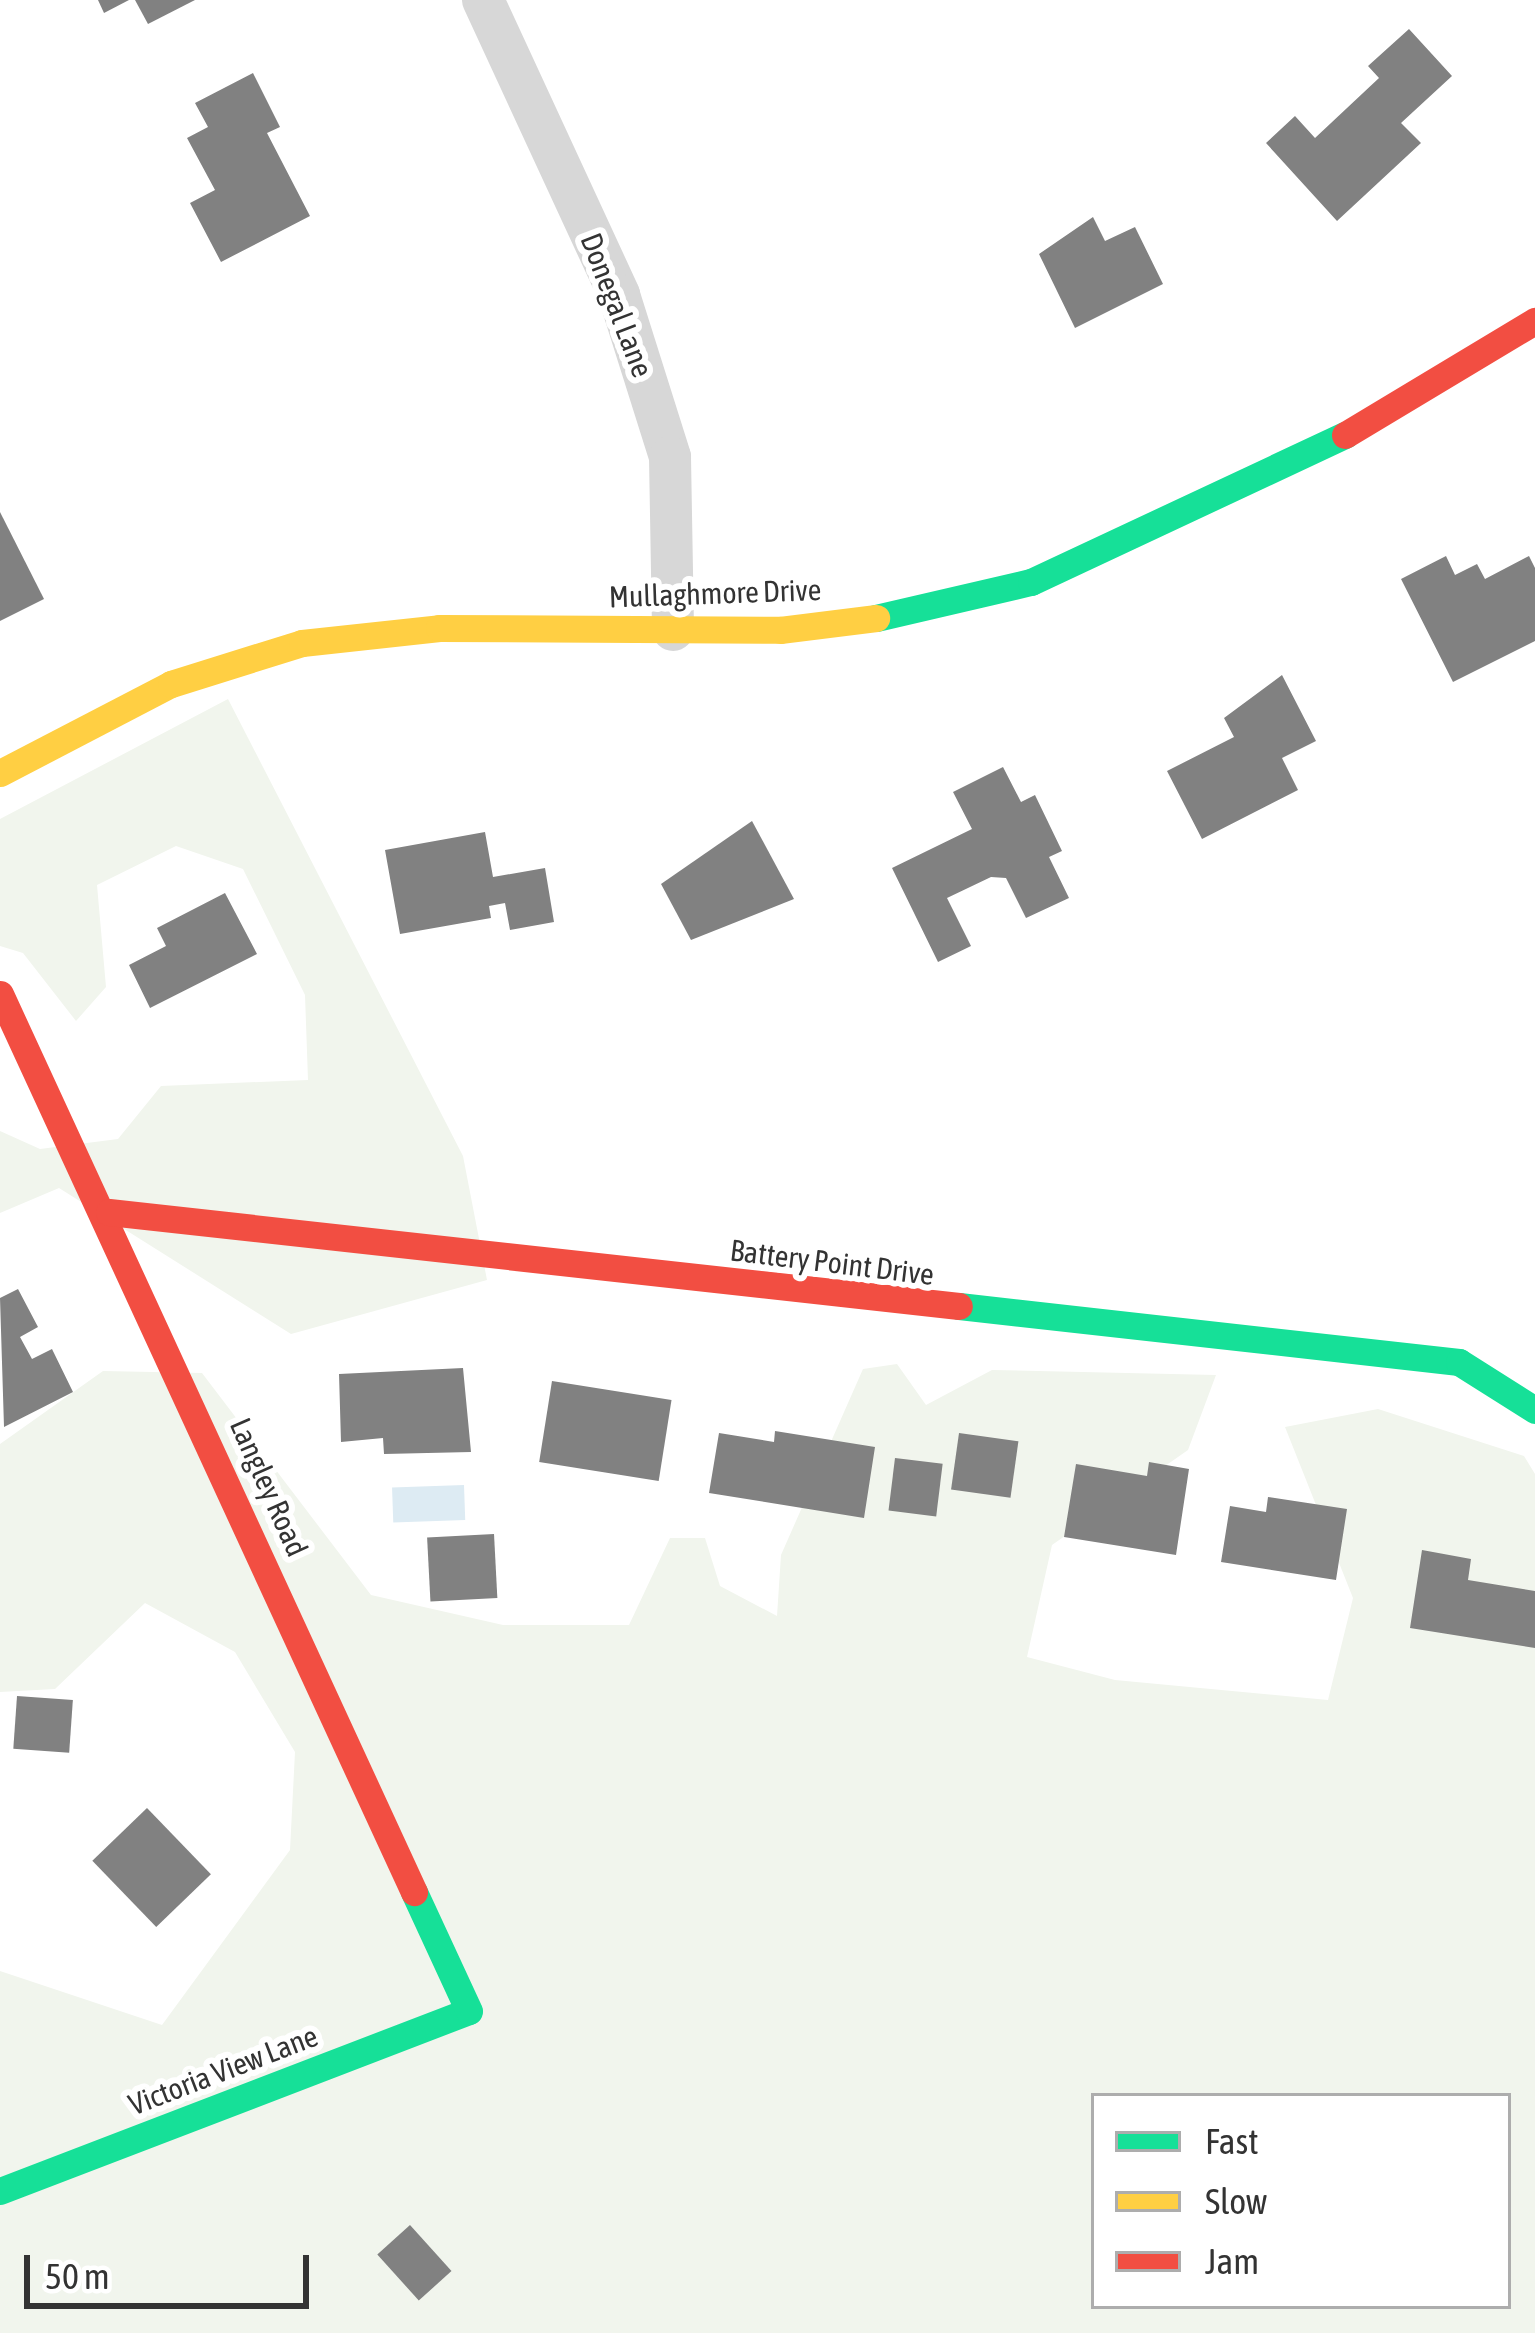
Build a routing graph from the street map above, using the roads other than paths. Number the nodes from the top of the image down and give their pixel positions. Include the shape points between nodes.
1 (483, 0) edge
2 (1535, 321) edge
3 (673, 630) junction
4 (0, 773) edge
5 (0, 994) edge
6 (109, 1212) junction
7 (1535, 1409) edge
8 (469, 2011) joint
9 (0, 2191) edge

1 - 3 street, Donegal Lane via 619,295 670,457
2 - 3 street, Mullaghmore Drive via 1359,428 1031,582 919,613
3 - 4 street, Mullaghmore Drive via 439,628 302,644 171,684
5 - 6 street, Langley Road
6 - 7 street, Battery Point Drive via 1460,1362
6 - 8 street, Langley Road
8 - 9 street, Victoria View Lane

